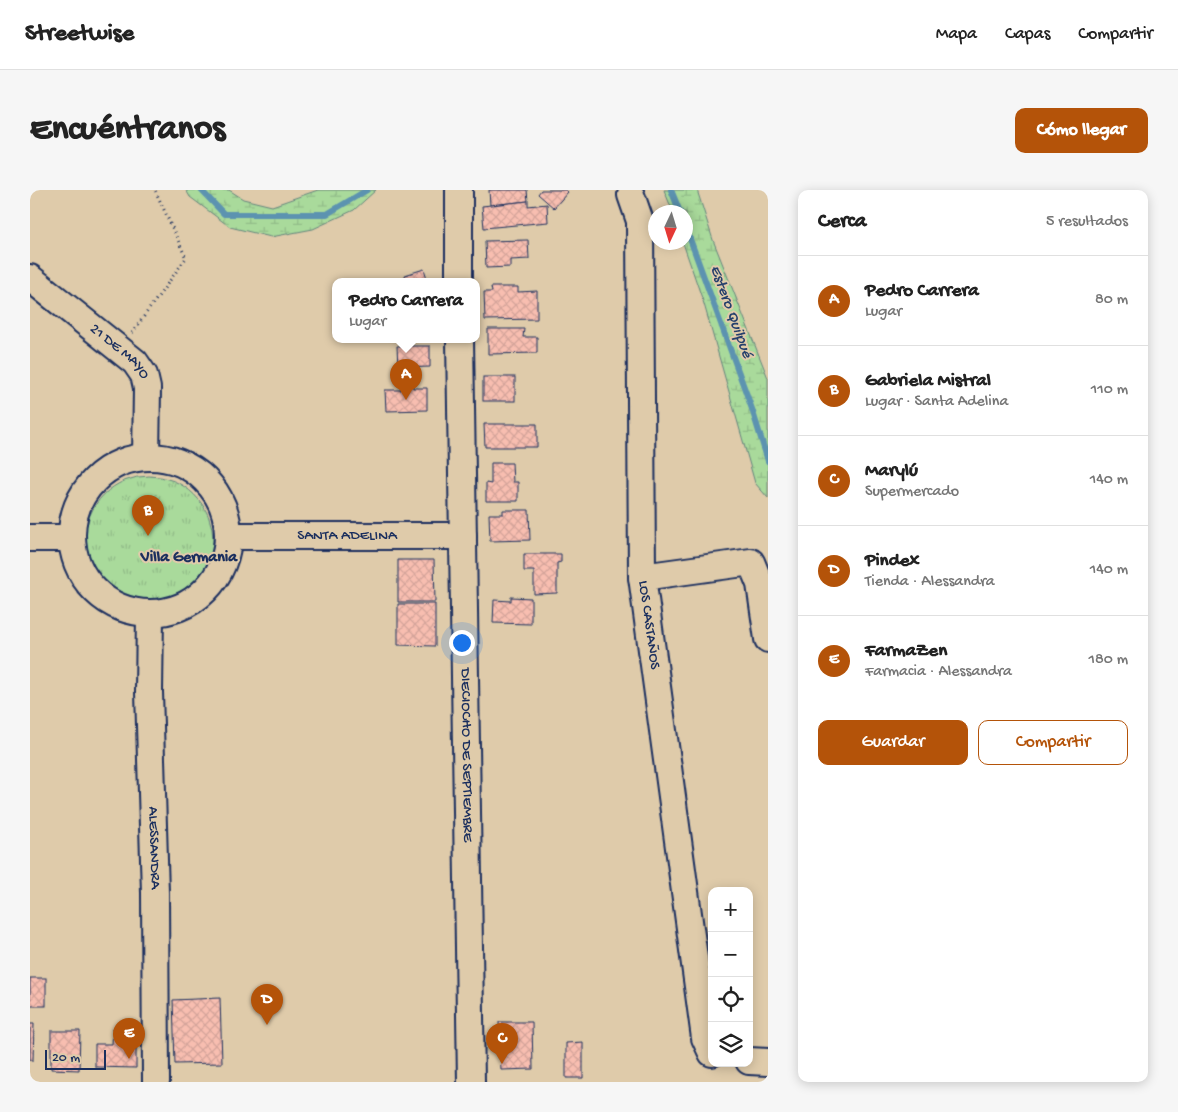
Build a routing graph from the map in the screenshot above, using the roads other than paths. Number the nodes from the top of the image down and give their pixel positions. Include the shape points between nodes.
1 (459, 190) edge
2 (631, 195) dead end
3 (30, 278) edge
4 (459, 278) edge
5 (460, 343) edge
6 (146, 457) junction
7 (229, 536) junction
8 (464, 536) junction
9 (30, 538) edge
10 (71, 538) junction
11 (642, 577) junction
12 (150, 614) junction
13 (768, 639) edge
14 (708, 1044) edge
15 (753, 1062) edge
16 (768, 1062) edge
17 (156, 1082) edge
18 (471, 1082) edge

1 - 4 street
2 - 11 street, LOS CASTAÑOS via 640,221
3 - 6 street, 21 DE MAYO via 120,349 144,375 147,388
5 - 8 street, DIECIOCHO DE SEPTIEMBRE
6 - 7 street via 182,463 198,472 221,500 228,518
6 - 10 street via 107,469 92,482 80,499
7 - 8 street, SANTA ADELINA
7 - 12 street via 225,560 214,582 196,600 175,610
8 - 18 street, DIECIOCHO DE SEPTIEMBRE
9 - 10 street
10 - 12 street via 76,562 87,583 105,600 126,610
11 - 13 street via 751,562 760,584
11 - 14 street, LOS CASTAÑOS
12 - 17 street, ALESSANDRA
15 - 16 street

